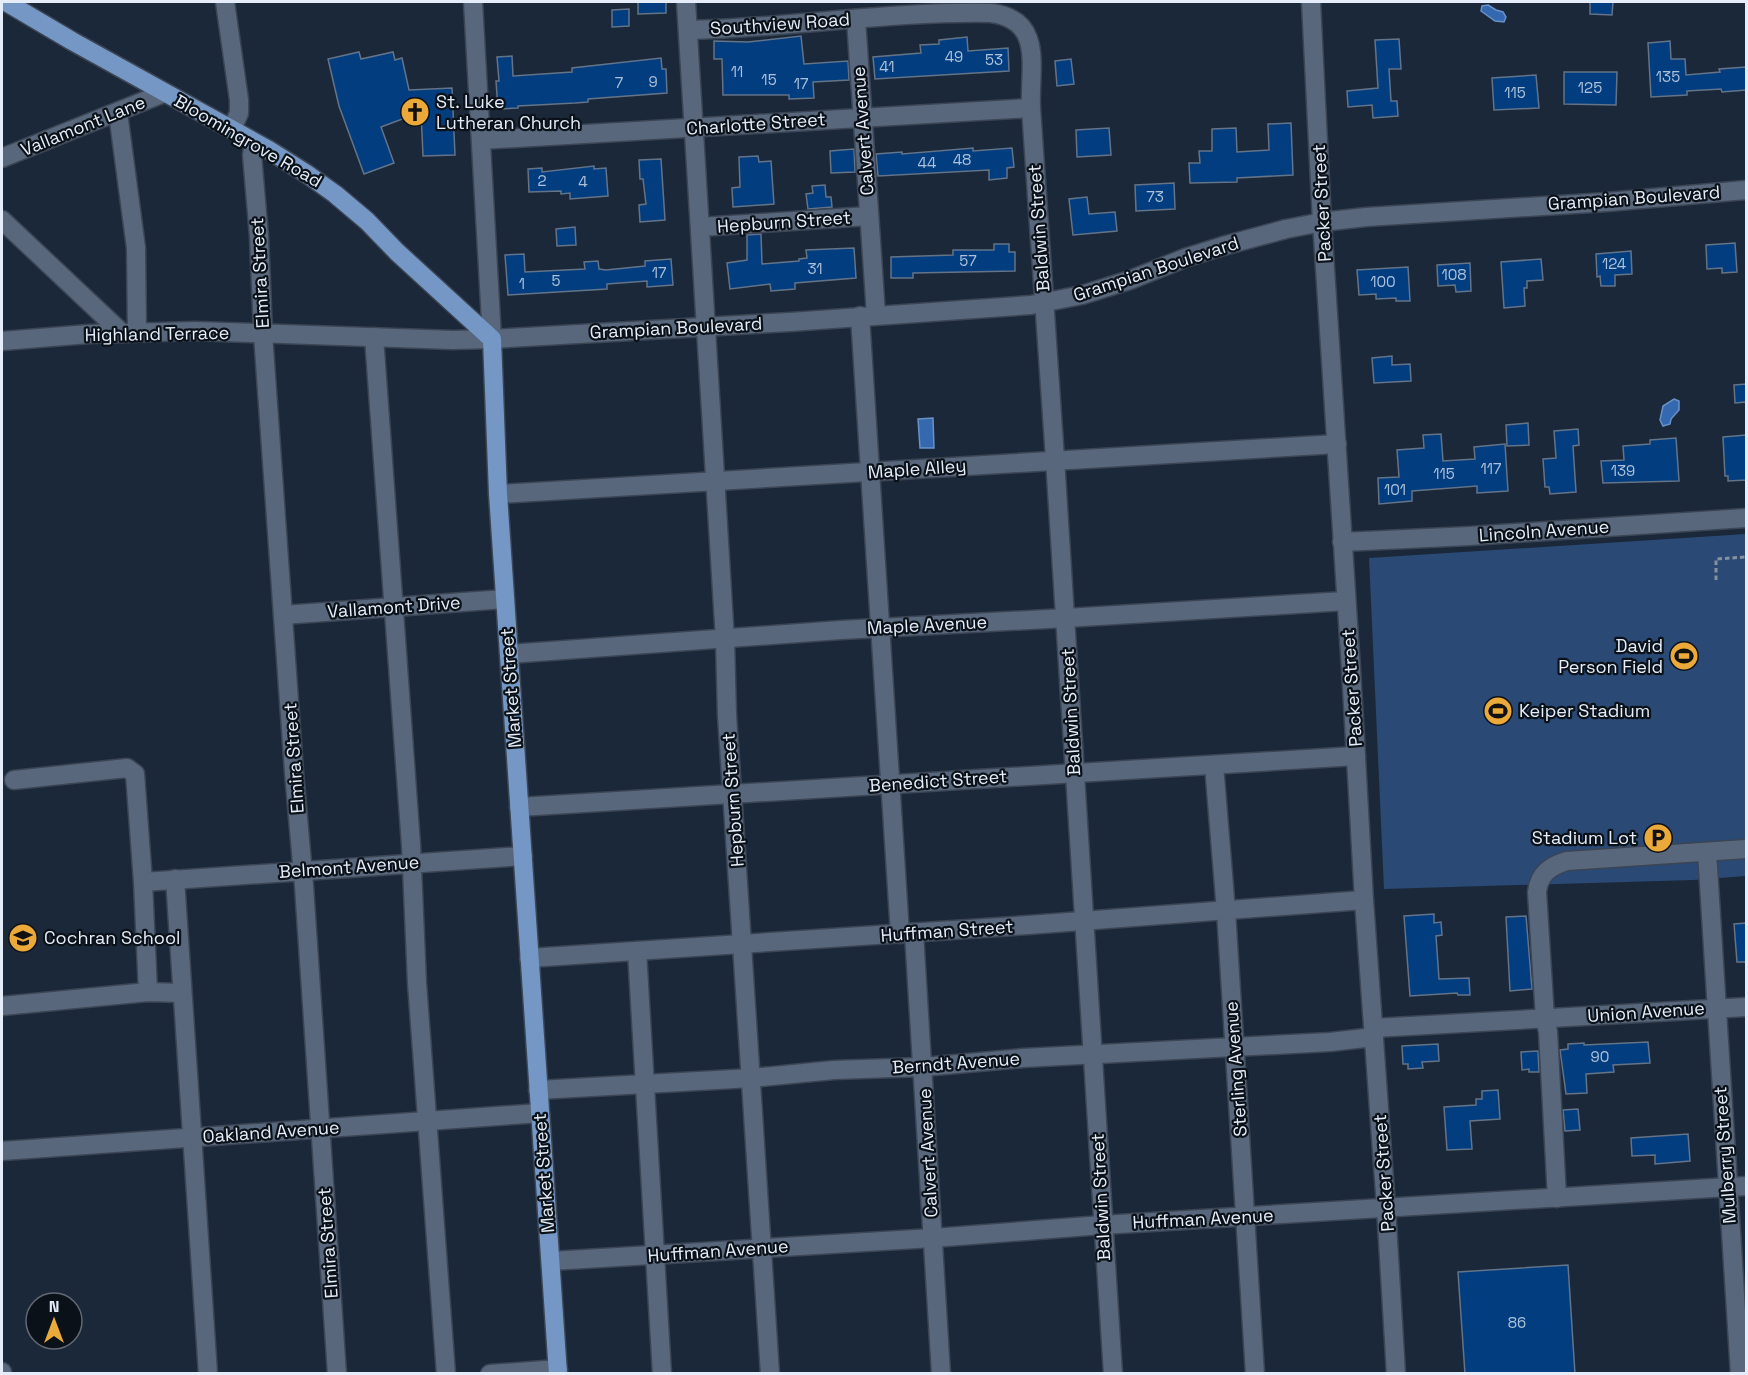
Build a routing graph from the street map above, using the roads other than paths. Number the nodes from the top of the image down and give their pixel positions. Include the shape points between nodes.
1 (6, 2) edge
2 (225, 2) edge
3 (473, 2) edge
4 (686, 2) edge
5 (1311, 2) edge
6 (856, 19) junction
7 (688, 30) junction
8 (1030, 52) joint
9 (164, 93) junction
10 (1031, 108) junction
11 (118, 112) junction
12 (862, 117) junction
13 (693, 128) junction
14 (232, 129) junction
15 (481, 140) junction
16 (254, 143) junction
17 (2, 158) edge
18 (1746, 190) edge
19 (869, 216) junction
20 (2, 220) edge
21 (1322, 222) junction
22 (700, 227) junction
23 (1044, 303) junction
24 (868, 316) junction
25 (706, 325) junction
26 (129, 332) junction
27 (263, 334) junction
28 (374, 337) junction
29 (492, 339) junction
30 (2, 341) edge
31 (1336, 444) junction
32 (1056, 459) junction
33 (871, 472) junction
34 (715, 481) junction
35 (498, 494) junction
36 (1746, 518) edge
37 (1342, 542) junction
38 (505, 599) junction
39 (1346, 601) junction
40 (393, 607) junction
41 (283, 615) junction
42 (1066, 618) junction
43 (880, 628) junction
44 (725, 640) junction
45 (509, 654) junction
46 (1356, 756) junction
47 (1214, 765) junction
48 (1074, 773) junction
49 (14, 780) dead end
50 (889, 784) junction
51 (732, 793) junction
52 (519, 807) junction
53 (1746, 849) edge
54 (1707, 852) junction
55 (523, 856) junction
56 (412, 863) junction
57 (303, 870) junction
58 (175, 879) junction
59 (144, 882) junction
60 (1364, 900) junction
61 (1226, 911) junction
62 (1083, 920) junction
63 (907, 933) junction
64 (743, 945) junction
65 (637, 951) junction
66 (529, 958) junction
67 (148, 992) junction
68 (182, 993) junction
69 (2, 1006) edge
70 (1746, 1006) edge
71 (1716, 1008) junction
72 (1545, 1018) junction
73 (1374, 1033) junction
74 (1235, 1046) junction
75 (1092, 1054) junction
76 (923, 1066) junction
77 (752, 1078) junction
78 (645, 1084) junction
79 (538, 1090) junction
80 (540, 1113) junction
81 (428, 1120) junction
82 (321, 1128) junction
83 (192, 1138) junction
84 (2, 1151) edge
85 (1746, 1186) edge
86 (1728, 1187) junction
87 (1557, 1198) junction
88 (1386, 1207) junction
89 (1247, 1216) junction
90 (1102, 1225) junction
91 (933, 1238) junction
92 (762, 1248) junction
93 (655, 1256) junction
94 (551, 1261) junction
95 (1742, 1362) edge
96 (558, 1371) edge
97 (208, 1374) edge
98 (337, 1374) edge
99 (446, 1374) edge
100 (490, 1374) edge
101 (663, 1374) edge
102 (770, 1374) edge
103 (941, 1374) edge
104 (1113, 1374) edge
105 (1255, 1374) edge
106 (1396, 1374) edge

1 - 9 main road, Bloomingrove Road
2 - 14 street via 239,100 239,113
3 - 15 street, Market Street
4 - 7 street, Hepburn Street
5 - 21 street, Packer Street
6 - 7 street, Southview Road
6 - 8 street, Southview Road via 967,12 1003,15 1021,24
6 - 12 street, Calvert Avenue
7 - 13 street, Hepburn Street
8 - 10 street, Baldwin Street
9 - 11 street, Vallamont Lane
9 - 14 main road, Bloomingrove Road
10 - 12 street, Charlotte Street
10 - 23 street, Baldwin Street
11 - 17 street, Vallamont Lane
11 - 26 street via 136,248
12 - 13 street, Charlotte Street
12 - 19 street, Calvert Avenue
13 - 15 street, Charlotte Street
13 - 22 street, Hepburn Street
14 - 16 main road, Bloomingrove Road
15 - 29 street, Market Street
16 - 27 street, Elmira Street
16 - 29 main road, Bloomingrove Road via 335,194
18 - 21 street, Grampian Boulevard
19 - 22 street, Hepburn Street
19 - 24 street, Calvert Avenue
20 - 26 street
21 - 23 street, Grampian Boulevard via 1223,246 1131,280
21 - 31 street, Packer Street
22 - 25 street, Hepburn Street
23 - 24 street, Grampian Boulevard
23 - 32 street, Baldwin Street
24 - 25 street, Grampian Boulevard
24 - 33 street, Calvert Avenue
25 - 29 street, Grampian Boulevard
25 - 34 street, Hepburn Street
26 - 27 street, Highland Terrace
26 - 30 street, Highland Terrace
27 - 28 street, Highland Terrace
27 - 41 street, Elmira Street
28 - 29 street, Highland Terrace
28 - 40 street
29 - 35 main road, Market Street
31 - 32 street, Maple Alley
31 - 37 street, Packer Street
32 - 33 street, Maple Alley
32 - 42 street, Baldwin Street
33 - 34 street, Maple Alley
33 - 43 street, Calvert Avenue
34 - 35 street, Maple Alley
34 - 44 street, Hepburn Street
35 - 38 main road, Market Street
36 - 37 street, Lincoln Avenue
37 - 39 street, Packer Street
38 - 40 street, Vallamont Drive
38 - 45 main road, Market Street
39 - 42 street, Maple Avenue
39 - 46 street, Packer Street
40 - 41 street, Vallamont Drive
40 - 56 street
41 - 57 street, Elmira Street
42 - 43 street, Maple Avenue
42 - 48 street, Baldwin Street
43 - 44 street, Maple Avenue
43 - 50 street, Calvert Avenue
44 - 45 street, Maple Avenue
44 - 51 street, Hepburn Street
45 - 52 main road, Market Street
46 - 47 street, Benedict Street
46 - 60 street, Packer Street
47 - 48 street, Benedict Street
47 - 61 street, Sterling Avenue
48 - 50 street, Benedict Street
48 - 62 street, Baldwin Street
49 - 59 street via 127,768 135,774
50 - 51 street, Benedict Street
50 - 63 street, Calvert Avenue
51 - 52 street, Benedict Street
51 - 64 street, Hepburn Street
52 - 55 main road, Market Street
53 - 54 street
54 - 71 street, Mulberry Street
54 - 72 street via 1567,861 1545,871 1537,892
55 - 56 street, Belmont Avenue
55 - 66 main road, Market Street
56 - 57 street, Belmont Avenue
56 - 81 street
57 - 58 street, Belmont Avenue
57 - 82 street, Elmira Street
58 - 59 street, Belmont Avenue
58 - 68 street
59 - 67 street
60 - 61 street, Huffman Street
60 - 73 street, Packer Street
61 - 62 street, Huffman Street
61 - 74 street, Sterling Avenue
62 - 63 street, Huffman Street
62 - 75 street, Baldwin Street
63 - 64 street, Huffman Street
63 - 76 street, Calvert Avenue
64 - 65 street, Huffman Street
64 - 77 street, Hepburn Street
65 - 66 street, Huffman Street
65 - 78 street
66 - 79 main road, Market Street
67 - 68 street
67 - 69 street
68 - 83 street
70 - 71 street, Union Avenue
71 - 72 street, Union Avenue
71 - 86 street, Mulberry Street
72 - 73 street, Union Avenue
72 - 87 street
73 - 74 street, Berndt Avenue via 1330,1042
73 - 88 street, Packer Street
74 - 75 street, Berndt Avenue
74 - 89 street, Sterling Avenue
75 - 76 street, Berndt Avenue
75 - 90 street, Baldwin Street
76 - 77 street, Berndt Avenue
76 - 91 street, Calvert Avenue
77 - 78 street, Berndt Avenue
77 - 92 street, Hepburn Street
78 - 79 street, Berndt Avenue
78 - 93 street
79 - 80 main road, Market Street
80 - 81 street, Oakland Avenue
80 - 94 main road, Market Street
81 - 82 street, Oakland Avenue
81 - 99 street
82 - 83 street, Oakland Avenue
82 - 98 street, Elmira Street
83 - 84 street, Oakland Avenue
83 - 97 street
85 - 86 street, Huffman Avenue
86 - 87 street, Huffman Avenue
86 - 95 street, Mulberry Street
87 - 88 street, Huffman Avenue
88 - 89 street, Huffman Avenue
88 - 106 street, Packer Street
89 - 90 street, Huffman Avenue
89 - 105 street, Sterling Avenue
90 - 91 street, Huffman Avenue
90 - 104 street, Baldwin Street
91 - 92 street, Huffman Avenue
91 - 103 street, Calvert Avenue
92 - 93 street, Huffman Avenue
92 - 102 street, Hepburn Street
93 - 94 street, Huffman Avenue
93 - 101 street
94 - 96 main road, Market Street
96 - 100 street

